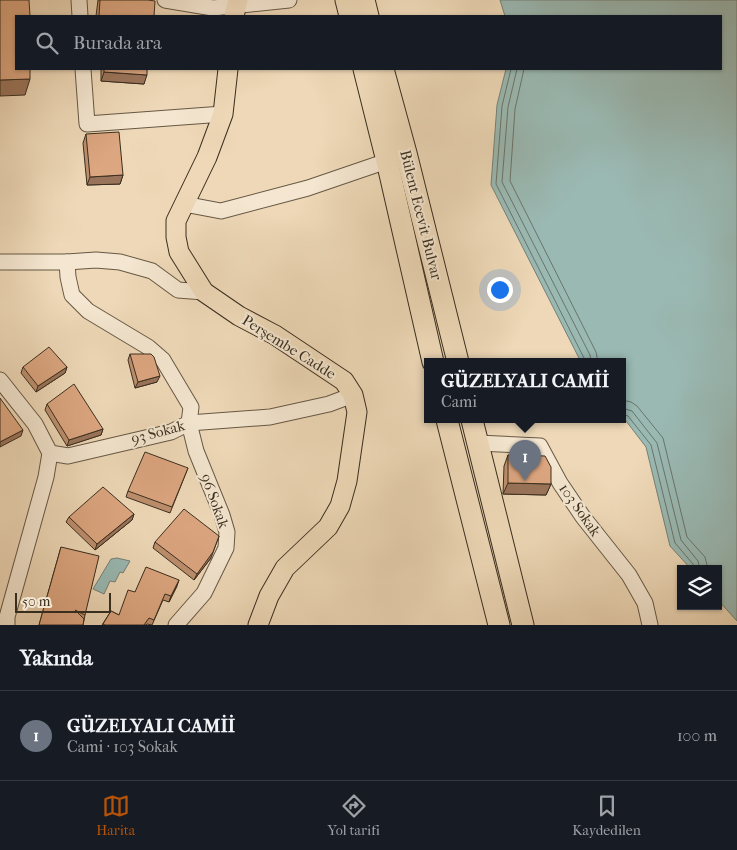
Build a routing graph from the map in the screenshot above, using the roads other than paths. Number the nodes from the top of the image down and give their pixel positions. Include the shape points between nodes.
1 (79, 0) edge
2 (165, 0) edge
3 (289, 0) edge
4 (346, 0) edge
5 (364, 0) edge
6 (368, 0) edge
7 (236, 7) edge
8 (80, 15) edge
9 (350, 15) edge
10 (369, 15) edge
11 (369, 15) edge
12 (83, 70) edge
13 (228, 70) edge
14 (364, 70) edge
15 (383, 70) edge
16 (223, 114) junction
17 (387, 161) junction
18 (184, 204) junction
19 (0, 262) edge
20 (67, 262) junction
21 (204, 292) junction
22 (432, 358) edge
23 (457, 358) edge
24 (0, 380) edge
25 (353, 395) junction
26 (448, 423) edge
27 (473, 423) edge
28 (189, 424) junction
29 (478, 443) junction
30 (50, 453) junction
31 (7, 625) edge
32 (176, 625) edge
33 (258, 625) edge
34 (499, 625) edge
35 (523, 625) edge
36 (650, 625) edge

1 - 8 street
2 - 7 street via 213,8
3 - 7 street
4 - 9 highway
5 - 10 highway
6 - 11 street
12 - 16 street via 87,124
13 - 16 main road, Perşembe Cadde
14 - 17 highway, Bülent Ecevit Bulvar
15 - 23 highway, Bülent Ecevit Bulvar
16 - 18 main road, Perşembe Cadde
17 - 18 street via 308,188 221,211
17 - 22 highway, Bülent Ecevit Bulvar
18 - 21 main road, Perşembe Cadde via 176,221 178,252
19 - 20 street
20 - 21 street via 120,262 152,271 178,290
20 - 28 street, 96 Sokak via 72,296 88,311 148,347 163,360 191,407
21 - 25 main road, Perşembe Cadde via 337,376
24 - 30 street via 35,424
25 - 28 street, 93 Sokak via 329,404 270,417
25 - 33 main road via 357,412 340,506 328,527 286,568 269,596
26 - 34 highway
27 - 29 highway
28 - 30 street, 93 Sokak via 171,432 68,456
28 - 32 street, 96 Sokak via 196,451 222,515 227,532 226,548 204,593
29 - 35 highway
29 - 36 street, 103 Sokak via 540,446 582,516 629,575 645,603
30 - 31 street

